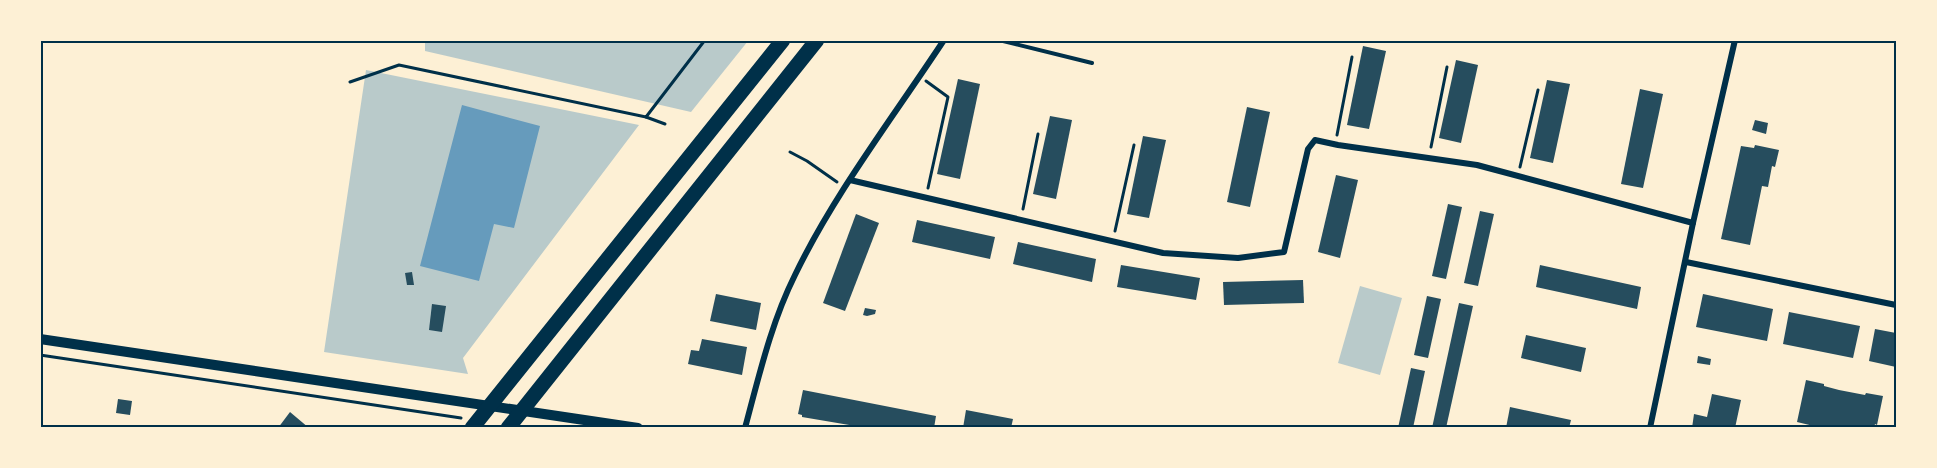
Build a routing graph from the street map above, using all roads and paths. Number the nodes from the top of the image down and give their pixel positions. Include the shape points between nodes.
1 (705, 40) edge
2 (783, 40) edge
3 (817, 40) edge
4 (944, 40) edge
5 (999, 40) edge
6 (1735, 40) edge
7 (1352, 57) dead end
8 (1092, 63) dead end
9 (1447, 67) dead end
10 (920, 76) junction
11 (350, 82) dead end
12 (1538, 90) dead end
13 (646, 117) junction
14 (665, 124) dead end
15 (1038, 134) dead end
16 (1335, 144) junction
17 (1134, 145) dead end
18 (790, 152) dead end
19 (1428, 158) junction
20 (1518, 176) junction
21 (850, 180) junction
22 (845, 188) junction
23 (926, 198) junction
24 (1020, 220) junction
25 (1693, 223) junction
26 (1113, 242) junction
27 (1686, 262) junction
28 (1896, 305) edge
29 (40, 339) edge
30 (40, 355) edge
31 (471, 423) edge
32 (584, 424) edge
33 (508, 428) edge
34 (638, 428) edge
35 (745, 428) edge
36 (1650, 428) edge

1 - 13 path
2 - 31 highway via 509,383
3 - 33 highway
4 - 10 street
5 - 8 lane
6 - 25 street
7 - 16 path
9 - 19 path
10 - 21 street
10 - 23 path via 948,97
11 - 13 path via 399,65
12 - 20 path
13 - 14 path
15 - 24 path
16 - 19 street
16 - 26 street via 1315,140 1308,149 1284,252 1238,258 1162,253
17 - 26 path
18 - 22 path
19 - 20 street
20 - 25 street
21 - 22 street
21 - 23 street
22 - 35 street via 826,215 794,277 770,337
23 - 24 street
24 - 26 street
25 - 27 street
27 - 28 street
27 - 36 street
29 - 32 street via 428,395
30 - 31 path
32 - 34 street

